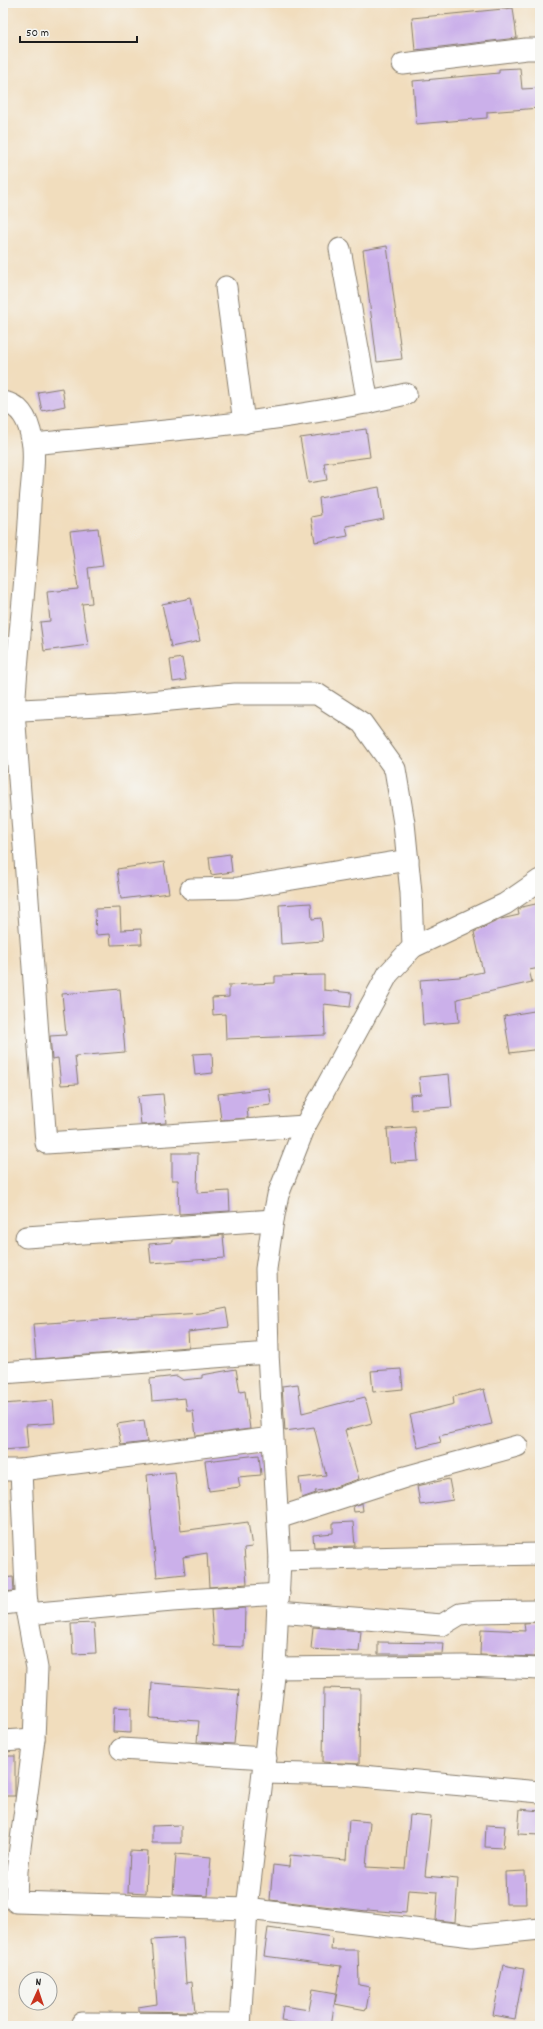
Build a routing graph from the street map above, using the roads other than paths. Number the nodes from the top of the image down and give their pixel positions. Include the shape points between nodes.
1 (540, 49) edge
2 (403, 64) dead end
3 (340, 249) dead end
4 (226, 287) dead end
5 (406, 394) dead end
6 (3, 402) edge
7 (368, 403) junction
8 (244, 423) junction
9 (33, 444) junction
10 (8, 711) edge
11 (408, 860) junction
12 (540, 880) edge
13 (191, 890) dead end
14 (413, 947) junction
15 (305, 1126) junction
16 (273, 1220) junction
17 (26, 1237) dead end
18 (268, 1353) junction
19 (3, 1373) edge
20 (272, 1438) junction
21 (517, 1446) dead end
22 (12, 1470) edge
23 (278, 1518) junction
24 (540, 1554) edge
25 (280, 1560) junction
26 (278, 1603) junction
27 (3, 1604) edge
28 (27, 1608) junction
29 (534, 1611) dead end
30 (275, 1668) junction
31 (540, 1669) edge
32 (34, 1739) junction
33 (3, 1741) edge
34 (121, 1749) dead end
35 (265, 1766) junction
36 (540, 1792) edge
37 (10, 1904) edge
38 (247, 1909) junction
39 (540, 1929) edge
40 (82, 2023) dead end
41 (240, 2025) edge

1 - 2 street
3 - 7 street
4 - 8 street
5 - 7 street
6 - 9 street via 10,403 23,412
7 - 8 street
8 - 9 street
9 - 10 street via 27,571
10 - 11 street via 236,694 316,694 362,723 395,769
10 - 15 street via 46,1143
11 - 13 street via 238,888
11 - 14 street
12 - 14 street via 505,904
14 - 15 street via 388,974
15 - 16 street via 278,1195
16 - 17 street
16 - 18 street via 266,1269
18 - 19 street
18 - 20 street
20 - 22 street
20 - 23 street
21 - 23 street via 405,1477
22 - 28 street
23 - 25 street
24 - 25 street
25 - 26 street
26 - 28 street via 172,1601
26 - 29 street via 442,1625 460,1614
26 - 30 street
27 - 28 street
28 - 32 street via 37,1668
30 - 31 street via 463,1666
30 - 35 street
32 - 33 street
32 - 37 street via 17,1871
34 - 35 street
35 - 36 street
35 - 38 street
37 - 38 street
38 - 39 street via 472,1936
38 - 41 street
40 - 41 street

